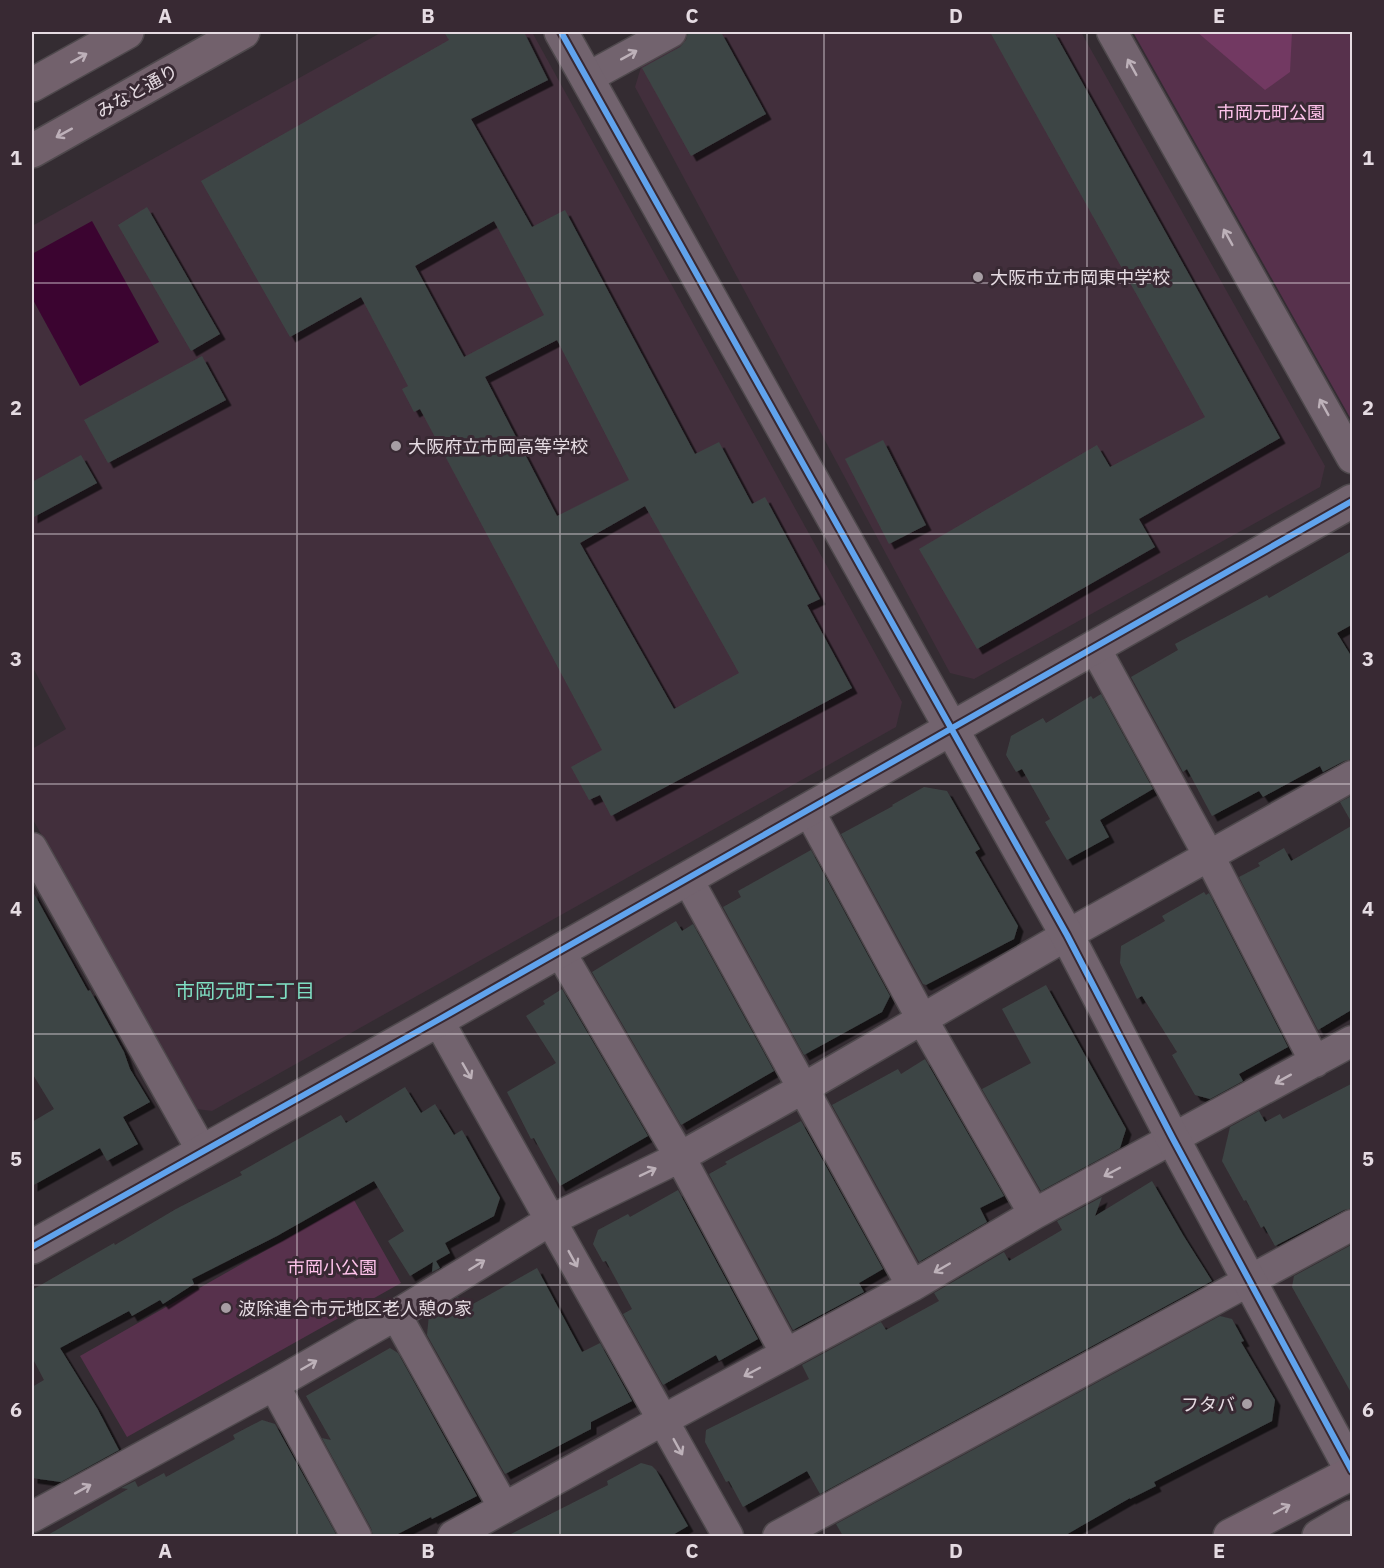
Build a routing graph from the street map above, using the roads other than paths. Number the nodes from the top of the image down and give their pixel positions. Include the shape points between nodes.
1 (127, 32) edge
2 (243, 32) edge
3 (561, 32) edge
4 (671, 32) edge
5 (1112, 32) edge
6 (588, 78) junction
7 (32, 85) edge
8 (32, 151) edge
9 (1353, 458) edge
10 (1353, 501) edge
11 (1095, 648) junction
12 (953, 728) junction
13 (1353, 776) edge
14 (808, 809) junction
15 (32, 848) edge
16 (1209, 856) junction
17 (687, 878) junction
18 (1067, 935) junction
19 (559, 950) junction
20 (921, 1019) junction
21 (438, 1020) junction
22 (1353, 1041) edge
23 (1315, 1062) junction
24 (802, 1089) junction
25 (1173, 1139) junction
26 (202, 1151) junction
27 (680, 1157) junction
28 (1034, 1214) junction
29 (551, 1220) junction
30 (1353, 1225) edge
31 (32, 1247) edge
32 (1250, 1282) junction
33 (912, 1286) junction
34 (396, 1315) junction
35 (786, 1354) junction
36 (274, 1385) junction
37 (663, 1420) junction
38 (1353, 1472) edge
39 (504, 1508) junction
40 (32, 1517) edge
41 (1353, 1517) edge
42 (356, 1536) edge
43 (453, 1536) edge
44 (728, 1536) edge
45 (778, 1536) edge
46 (1230, 1536) edge
47 (1318, 1536) edge

7 -> 1 highway
2 -> 8 highway, みなと通り
3 - 6 street
6 -> 4 street
9 -> 5 street
6 - 12 street
10 - 11 street
11 - 12 street
11 - 16 street
12 - 14 street
12 - 18 street
13 - 16 street
14 - 17 street
14 - 20 street
15 - 26 street
16 - 18 street
16 - 23 street
17 - 19 street
17 - 24 street
18 - 20 street
18 - 25 street
19 - 21 street
19 - 27 street
20 - 24 street
20 - 28 street
21 - 26 street
21 -> 29 street
22 - 23 street
23 -> 25 street
24 - 27 street
24 - 33 street
25 -> 28 street
25 - 32 street
26 - 31 street
29 -> 27 street
27 - 35 street
28 -> 33 street
34 -> 29 street
29 -> 37 street
30 - 32 street
32 - 38 street
32 - 45 street
33 - 35 street
36 -> 34 street
34 - 39 street
35 -> 37 street
40 -> 36 street
36 - 42 street
37 - 39 street
37 -> 44 street
46 -> 38 main road
39 - 43 street
41 - 47 highway

